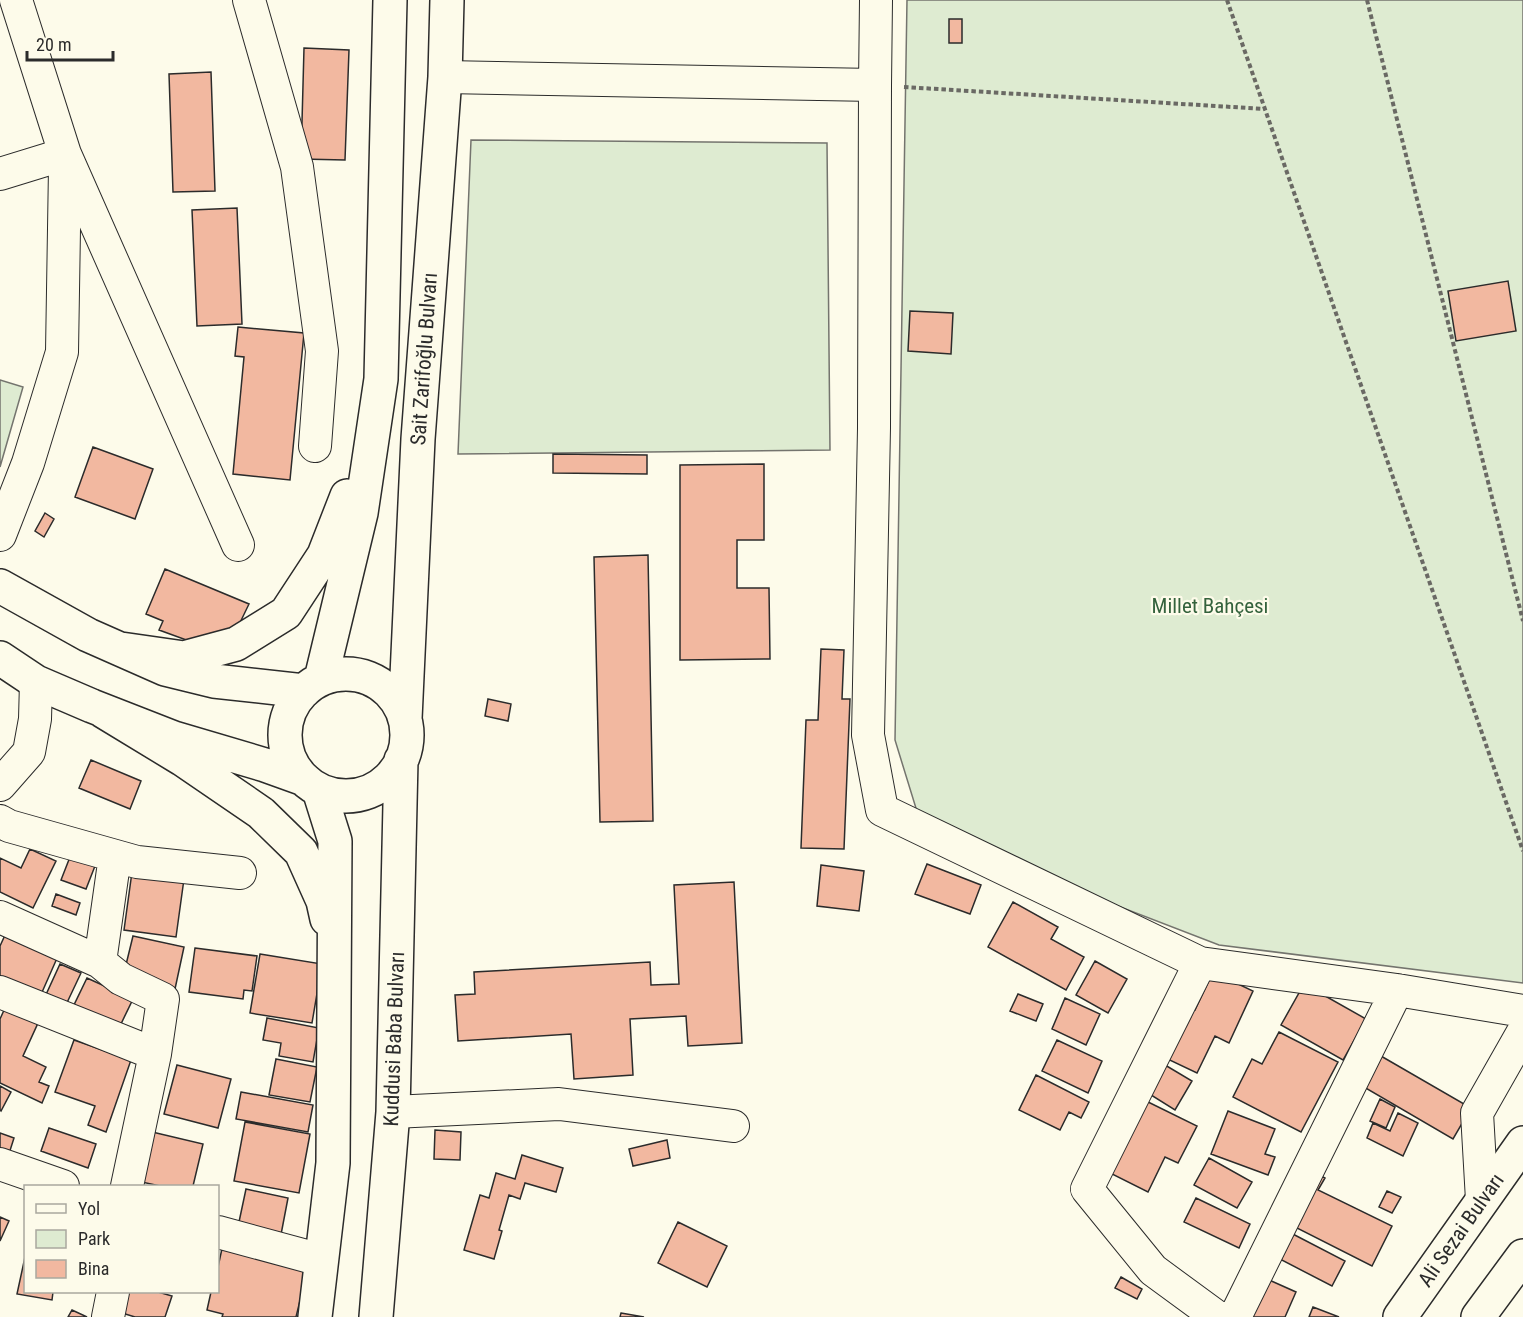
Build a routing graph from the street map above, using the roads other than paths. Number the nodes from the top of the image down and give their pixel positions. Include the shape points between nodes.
1 (16, 0) edge
2 (249, 0) edge
3 (390, 0) edge
4 (447, 0) edge
5 (876, 0) edge
6 (445, 77) junction
7 (874, 85) junction
8 (64, 154) junction
9 (0, 174) edge
10 (373, 430) junction
11 (315, 446) dead end
12 (0, 535) edge
13 (238, 545) dead end
14 (0, 586) edge
15 (121, 649) junction
16 (0, 658) edge
17 (36, 682) junction
18 (312, 685) junction
19 (103, 711) junction
20 (405, 719) junction
21 (401, 760) junction
22 (0, 785) edge
23 (311, 785) junction
24 (0, 821) edge
25 (115, 856) junction
26 (240, 873) dead end
27 (0, 917) edge
28 (335, 953) junction
29 (100, 962) junction
30 (1200, 963) junction
31 (1397, 990) junction
32 (0, 992) edge
33 (1523, 1011) edge
34 (1523, 1032) edge
35 (155, 1054) junction
36 (393, 1112) junction
37 (733, 1126) dead end
38 (1523, 1143) edge
39 (0, 1164) edge
40 (60, 1185) edge
41 (127, 1185) edge
42 (1482, 1200) junction
43 (219, 1232) edge
44 (1523, 1256) edge
45 (321, 1260) junction
46 (112, 1293) edge
47 (108, 1317) edge
48 (315, 1317) edge
49 (376, 1317) edge
50 (1217, 1317) edge
51 (1235, 1317) edge
52 (1400, 1317) edge
53 (1478, 1317) edge

1 - 8 street
2 - 11 street via 297,167 322,351
3 - 10 main road, Sait Zarifoğlu Bulvarı via 381,379
4 - 6 main road, Sait Zarifoğlu Bulvarı
5 - 7 street
6 - 7 street
6 - 20 main road, Sait Zarifoğlu Bulvarı via 418,439
7 - 30 street via 874,428 867,735 882,810
8 - 9 street
8 - 12 street via 63,352 28,463
8 - 13 street
10 - 15 main road via 324,555 286,613 236,644 184,658
10 - 18 main road, Sait Zarifoğlu Bulvarı via 361,513
14 - 15 main road
15 - 18 main road via 165,669 214,681
16 - 17 main road
17 - 19 main road
17 - 22 street via 29,752
18 - 20 main road via 341,674 362,676 381,685 396,700
18 - 23 main road via 291,708 285,728 292,765
19 - 23 main road via 174,738 265,765
19 - 28 main road via 261,813 301,852 323,901
20 - 21 main road via 406,740
21 - 23 main road via 389,778 356,795 337,796
21 - 36 main road, Kuddusi Baba Bulvarı
23 - 28 main road via 335,841
24 - 25 street
25 - 26 street
25 - 29 street
27 - 29 street
28 - 45 main road via 333,1163
29 - 35 street via 121,979 163,999
30 - 31 street
30 - 50 street via 1087,1189 1153,1270
31 - 33 street
31 - 51 street
32 - 35 street
34 - 42 street via 1477,1113
35 - 41 street
36 - 37 street via 559,1104
36 - 49 main road, Kuddusi Baba Bulvarı
38 - 42 main road, Ali Sezai Bulvarı
39 - 40 street
42 - 52 main road, Ali Sezai Bulvarı
43 - 45 street
44 - 53 main road
45 - 48 main road
46 - 47 street

